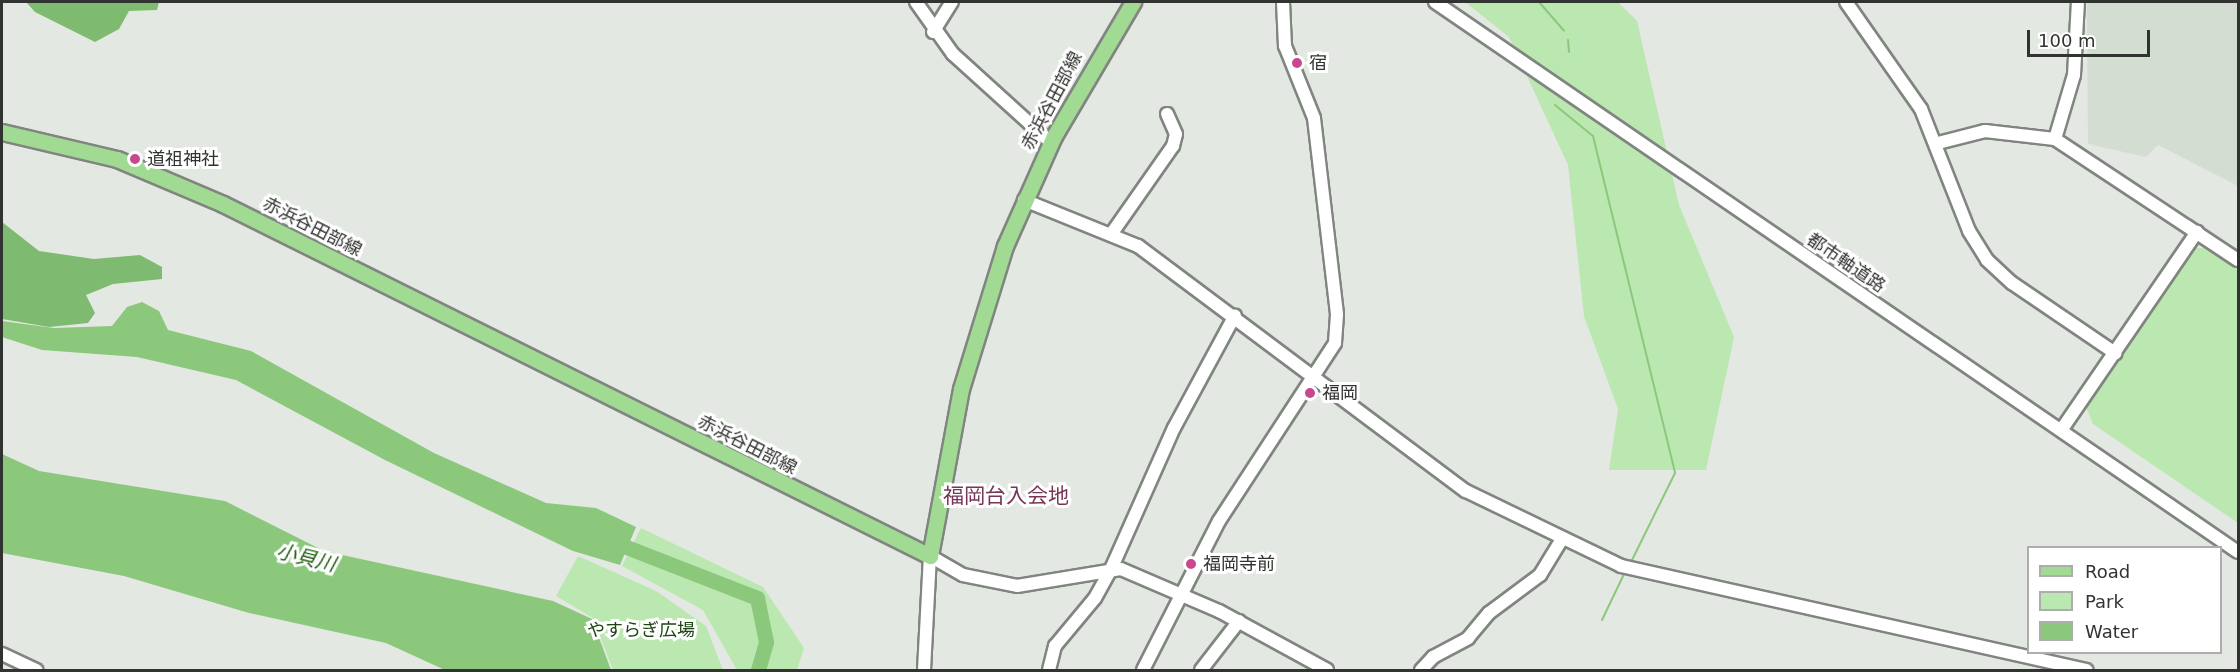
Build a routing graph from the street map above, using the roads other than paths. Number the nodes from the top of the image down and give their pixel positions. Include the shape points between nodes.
1 (916, 2) edge
2 (952, 2) edge
3 (1133, 2) edge
4 (1283, 2) edge
5 (1435, 2) edge
6 (1846, 2) edge
7 (2079, 2) edge
8 (933, 32) junction
9 (1167, 114) dead end
10 (2, 132) edge
11 (2055, 139) junction
12 (1051, 143) junction
13 (1938, 143) junction
14 (1024, 200) junction
15 (1112, 232) junction
16 (2197, 232) junction
17 (2238, 260) edge
18 (1235, 315) junction
19 (2115, 352) junction
20 (1318, 376) junction
21 (2062, 429) junction
22 (1562, 539) junction
23 (2238, 552) edge
24 (930, 556) junction
25 (1112, 567) junction
26 (1181, 593) junction
27 (1239, 621) junction
28 (2, 654) edge
29 (1148, 669) edge
30 (37, 670) edge
31 (924, 670) edge
32 (1049, 670) edge
33 (1201, 670) edge
34 (1328, 670) edge
35 (1421, 670) edge
36 (2087, 670) edge

1 - 8 street
2 - 8 street
3 - 12 main road, 赤浜谷田部線
4 - 20 street via 1285,46 1314,118 1337,314 1332,354
5 - 21 street, 都市軸道路
6 - 13 street via 1898,74
7 - 11 street via 2074,75
8 - 12 street
9 - 15 street via 1176,134 1173,146
10 - 24 main road, 赤浜谷田部線 via 117,159 223,204
11 - 13 street via 1985,131
11 - 16 street
12 - 14 main road, 赤浜谷田部線
13 - 19 street via 1969,231 1987,260 2012,283
14 - 15 street
14 - 24 main road, 赤浜谷田部線 via 971,348
15 - 18 street
16 - 17 street
16 - 19 street
18 - 20 street
18 - 25 street via 1174,429
19 - 21 street
20 - 22 street via 1466,491
20 - 26 street via 1236,495
21 - 23 street, 都市軸道路
22 - 35 street via 1540,575 1489,613 1468,638 1433,657
22 - 36 street via 1664,579
24 - 25 street via 963,575 1017,586
24 - 31 street
25 - 26 street
25 - 32 street via 1095,598 1055,646
26 - 27 street
26 - 29 street
27 - 33 street
27 - 34 street
28 - 30 street

